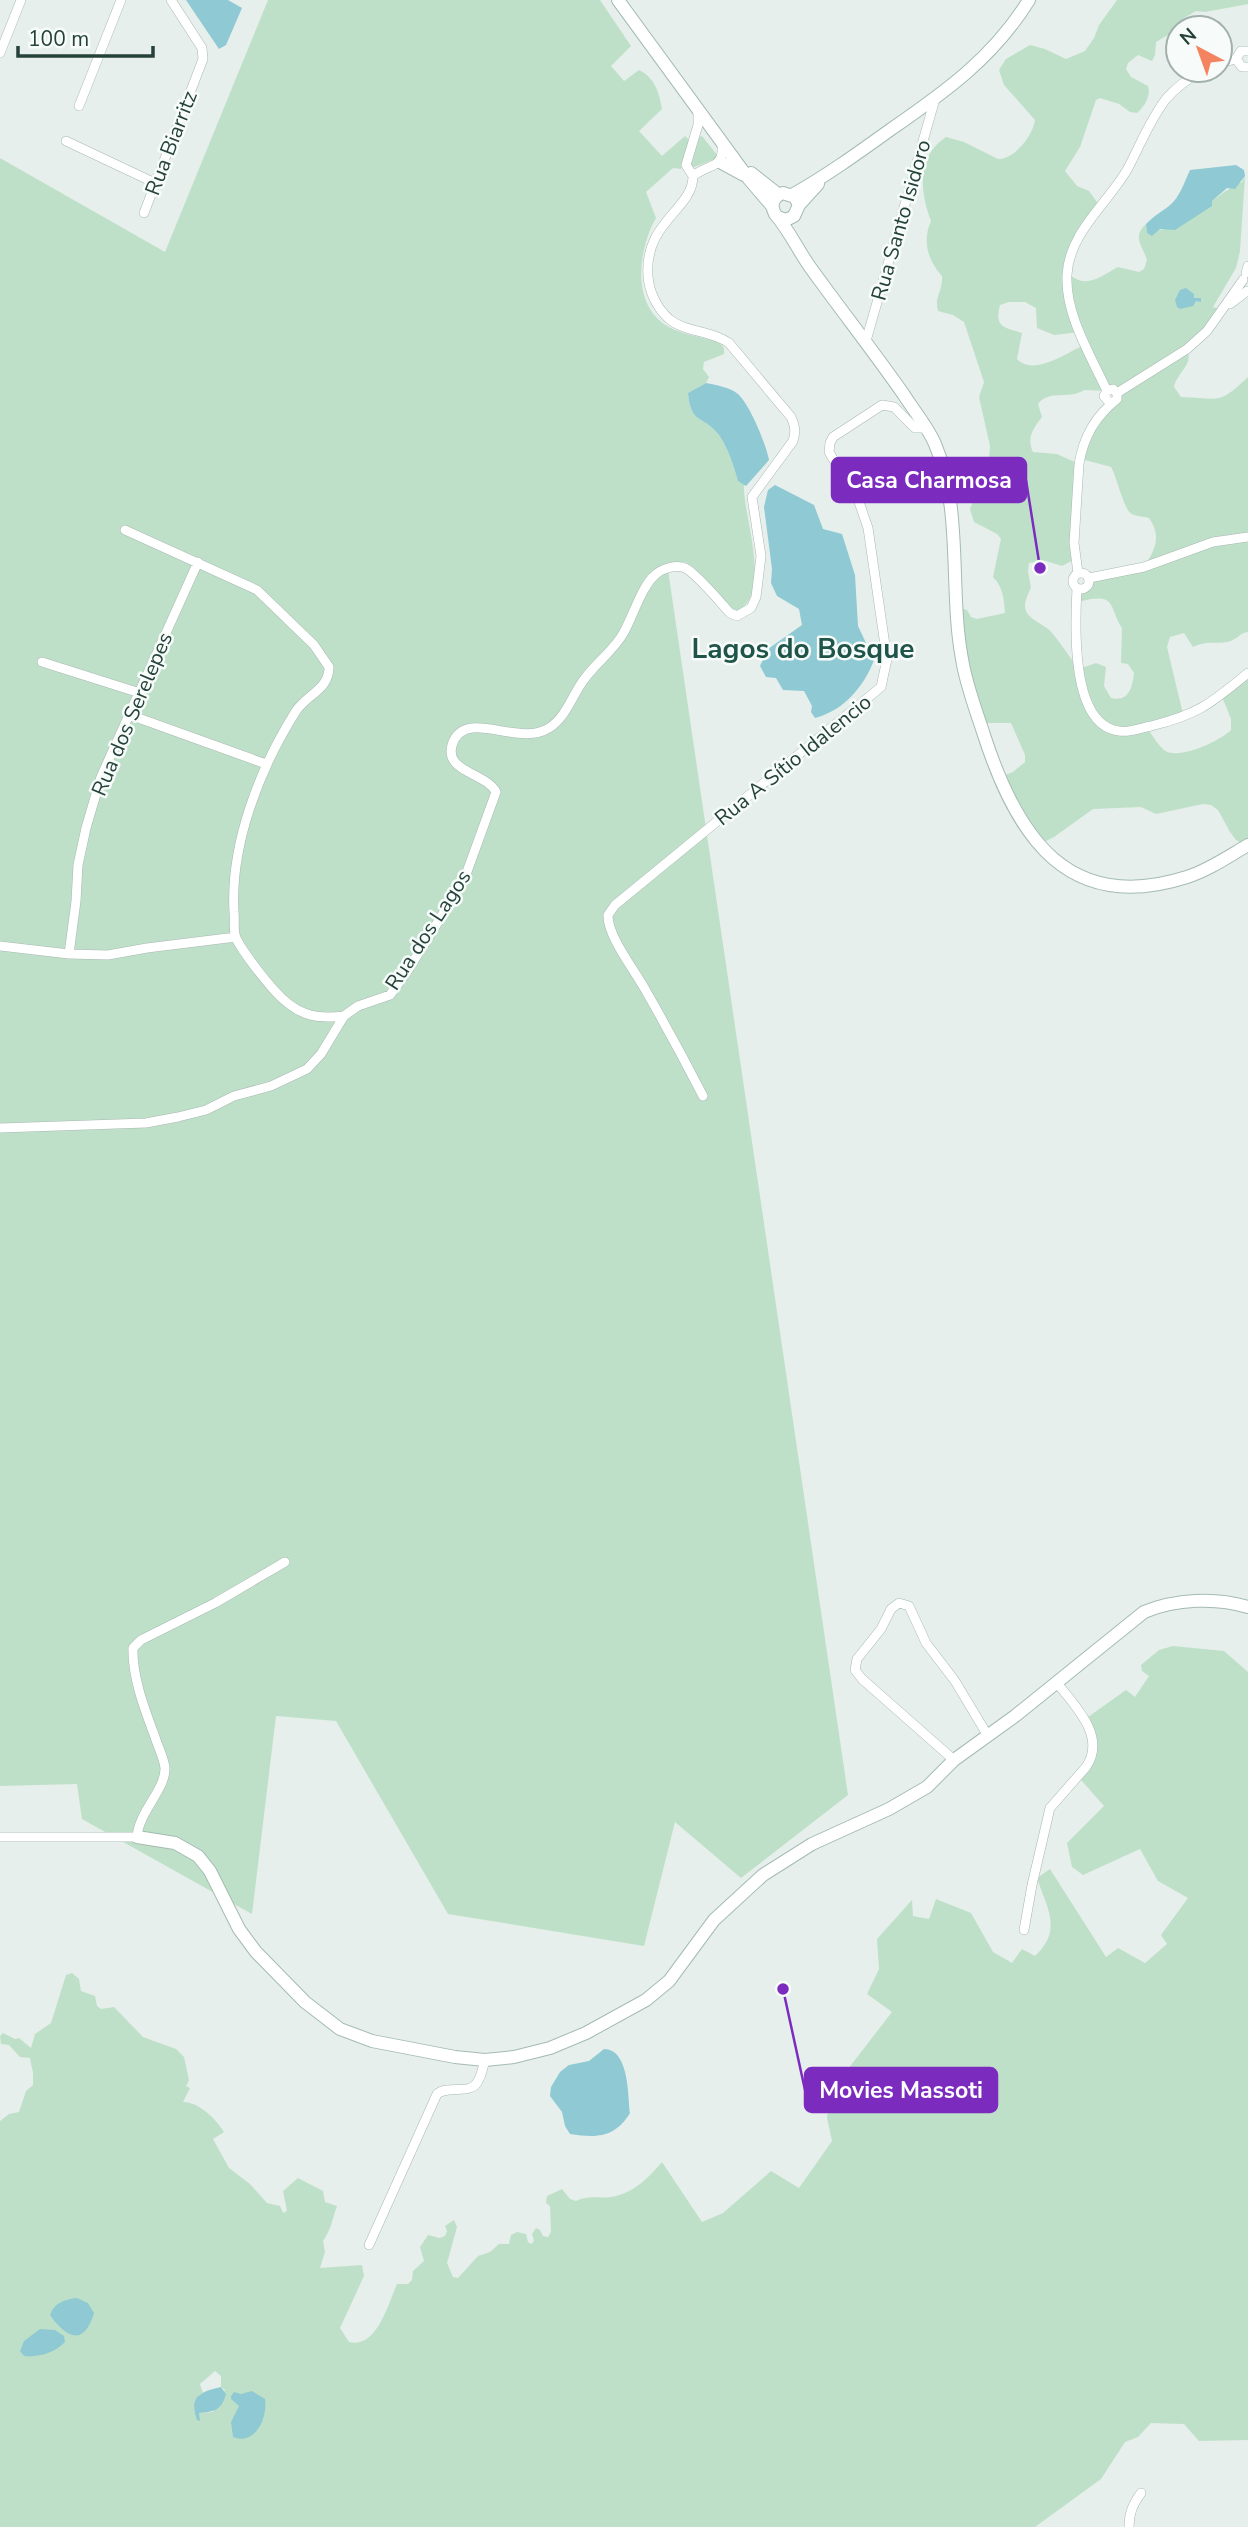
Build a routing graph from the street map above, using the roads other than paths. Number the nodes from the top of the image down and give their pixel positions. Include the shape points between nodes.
1 (21, 0) edge
2 (121, 0) edge
3 (171, 0) edge
4 (618, 0) edge
5 (1029, 0) edge
6 (1, 49) edge
7 (1248, 51) edge
8 (1236, 59) joint
9 (1248, 67) edge
10 (1182, 84) edge
11 (935, 99) junction
12 (79, 106) dead end
13 (698, 107) junction
14 (66, 141) dead end
15 (722, 141) junction
16 (720, 162) junction
17 (739, 164) junction
18 (693, 176) junction
19 (748, 178) junction
20 (155, 183) junction
21 (785, 206) junction
22 (144, 213) dead end
23 (1246, 273) edge
24 (1248, 291) edge
25 (1224, 310) junction
26 (866, 341) junction
27 (1107, 391) junction
28 (1117, 393) junction
29 (1110, 403) junction
30 (926, 428) junction
31 (125, 530) dead end
32 (1248, 537) edge
33 (198, 562) junction
34 (1078, 573) junction
35 (1088, 578) junction
36 (1077, 588) junction
37 (41, 662) dead end
38 (1248, 673) edge
39 (140, 693) junction
40 (130, 715) junction
41 (266, 764) junction
42 (1248, 845) edge
43 (236, 937) junction
44 (0, 946) edge
45 (69, 954) junction
46 (344, 1016) junction
47 (703, 1096) dead end
48 (0, 1128) edge
49 (285, 1562) dead end
50 (1248, 1606) edge
51 (1057, 1682) junction
52 (988, 1737) junction
53 (954, 1760) junction
54 (0, 1837) edge
55 (137, 1837) junction
56 (1024, 1930) dead end
57 (485, 2060) junction
58 (369, 2245) dead end
59 (1141, 2493) dead end
60 (1129, 2527) edge

1 - 6 street
2 - 12 street
3 - 20 street, Rua Biarritz via 202,48 203,59
4 - 13 street
5 - 11 street via 992,51
7 - 8 street via 1241,51
8 - 9 street
10 - 27 street via 1161,106 1120,180 1070,255 1067,289 1080,332
11 - 21 street
11 - 26 street, Rua Santo Isidoro
13 - 15 street
13 - 18 street via 698,125 686,165
14 - 20 street
15 - 16 street
15 - 17 street
16 - 18 street
16 - 19 street
17 - 19 street
17 - 21 street
18 - 46 street, Rua dos Lagos via 690,193 664,222 650,249 647,263 652,295 658,307 680,326 729,343 795,426 793,441 752,497 761,541 756,597 751,608 737,616 688,569 661,571 648,584 618,642 584,678 562,716 547,730 522,735 476,726 454,740 457,766 489,783 496,792 464,880 390,995
19 - 21 street
20 - 22 street, Rua Biarritz
21 - 26 street via 795,244
23 - 24 street
23 - 25 street
24 - 25 street
25 - 28 street via 1187,349
26 - 30 street
27 - 28 street
27 - 29 street via 1104,396
28 - 29 street via 1115,402
29 - 34 street via 1081,451 1074,543
30 - 42 street via 935,443 947,489 961,659 969,690 1000,781 1036,840 1067,871 1082,879 1136,887 1188,876
30 - 47 street, Rua A Sítio Idalencio via 915,428 894,407 882,405 839,432 830,443 834,462 859,502 868,528 887,659 881,687 608,915 623,952
31 - 33 street
32 - 35 street via 1213,542 1144,567
33 - 39 street, Rua dos Serelepes
33 - 41 street via 257,590 314,645 329,667 326,682 298,709
34 - 35 street
34 - 36 street via 1072,580
35 - 36 street via 1086,587
36 - 38 street via 1079,670 1088,706 1104,724 1121,732 1184,718 1209,705
37 - 39 street
39 - 40 street, Rua dos Serelepes
40 - 41 street
40 - 45 street, Rua dos Serelepes via 101,777 86,828
41 - 43 street via 240,849 233,896
43 - 45 street via 108,955
43 - 46 street via 272,988 291,1006 324,1019
44 - 45 street
46 - 48 street via 307,1069 206,1110 146,1123
49 - 55 street via 133,1648 132,1660 165,1769
50 - 51 street via 1212,1601 1152,1608
51 - 52 street
51 - 56 street via 1088,1725 1093,1750 1086,1767 1051,1808
52 - 53 street
52 - 53 street via 926,1643 909,1606 894,1605 857,1659 855,1670
53 - 57 street via 927,1787 812,1844 763,1875 714,1920 669,1981 646,2000 550,2048
54 - 55 street
55 - 57 street via 174,1843 198,1856 256,1952 305,2002 340,2029 394,2046
57 - 58 street via 474,2087 437,2094
59 - 60 street via 1129,2515

